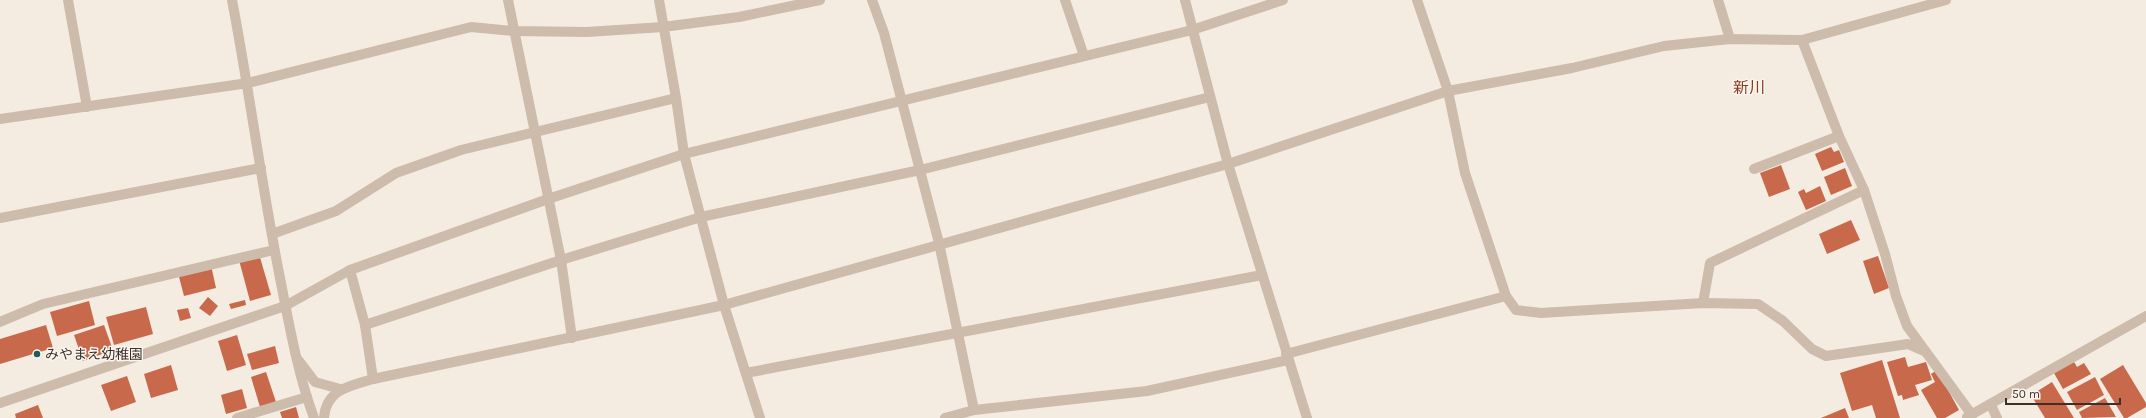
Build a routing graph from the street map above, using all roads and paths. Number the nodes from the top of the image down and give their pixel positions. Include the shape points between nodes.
1 (68, 0) edge
2 (232, 0) edge
3 (508, 0) edge
4 (659, 0) edge
5 (820, 0) edge
6 (872, 0) edge
7 (1065, 0) edge
8 (1185, 0) edge
9 (1283, 0) edge
10 (1416, 0) edge
11 (1718, 0) edge
12 (1946, 0) edge
13 (663, 27) junction
14 (1192, 30) junction
15 (513, 31) junction
16 (1730, 39) junction
17 (1802, 40) junction
18 (1084, 56) junction
19 (248, 83) junction
20 (1448, 91) junction
21 (1210, 97) junction
22 (676, 98) junction
23 (902, 101) junction
24 (87, 107) junction
25 (0, 119) edge
26 (534, 131) junction
27 (1839, 136) junction
28 (684, 154) junction
29 (1228, 164) junction
30 (261, 168) junction
31 (1754, 169) dead end
32 (920, 170) junction
33 (1864, 190) junction
34 (548, 199) junction
35 (701, 217) junction
36 (0, 218) edge
37 (272, 234) junction
38 (939, 243) junction
39 (274, 250) junction
40 (561, 260) junction
41 (350, 270) junction
42 (1262, 276) junction
43 (1506, 296) junction
44 (1703, 303) junction
45 (724, 305) junction
46 (285, 306) junction
47 (2146, 316) edge
48 (0, 322) edge
49 (364, 325) junction
50 (958, 332) junction
51 (572, 338) junction
52 (1926, 352) junction
53 (295, 357) junction
54 (1287, 357) junction
55 (746, 373) junction
56 (373, 379) junction
57 (340, 389) junction
58 (307, 398) junction
59 (0, 403) edge
60 (1991, 405) junction
61 (974, 410) junction
62 (1968, 416) edge
63 (237, 418) edge
64 (314, 418) edge
65 (324, 418) edge
66 (760, 418) edge
67 (945, 418) edge
68 (1307, 418) edge
69 (1997, 418) edge

1 - 24 street
2 - 19 street
3 - 15 street
4 - 13 street
5 - 13 street via 739,17
6 - 23 street via 884,33
7 - 18 street
8 - 14 street
9 - 14 street
10 - 20 street
11 - 16 street
12 - 17 street
13 - 15 street via 587,32
13 - 22 street
14 - 18 street
14 - 21 street
15 - 19 street via 471,27
15 - 26 street
16 - 17 street
16 - 20 street via 1664,46 1572,68
17 - 27 street
18 - 23 street
19 - 24 street
19 - 30 street
20 - 29 street
20 - 43 street via 1465,173
21 - 29 street
21 - 32 street
22 - 26 street
22 - 28 street
23 - 28 street
23 - 32 street
24 - 25 street
26 - 34 street
26 - 37 street via 461,150 396,174 336,211
27 - 31 street
27 - 33 street
28 - 34 street
28 - 35 street
29 - 38 street
29 - 42 street
30 - 36 street
30 - 37 street
32 - 35 street
32 - 38 street
33 - 44 street via 1710,263
33 - 52 street via 1904,319
34 - 40 street
34 - 41 street
35 - 40 street
35 - 45 street
37 - 39 street
38 - 45 street
38 - 50 street
39 - 46 street
39 - 48 street via 43,304
40 - 49 street
40 - 51 street
41 - 46 street
41 - 49 street
42 - 50 street
42 - 54 street
43 - 44 street via 1516,310 1541,313
43 - 54 street
44 - 52 street via 1758,304 1783,321 1812,349 1826,356 1908,344
45 - 51 street
45 - 55 street
46 - 53 street
46 - 59 street
47 - 60 street
49 - 56 street
50 - 55 street
50 - 61 street
51 - 56 street
52 - 62 street
53 - 57 street via 315,382
53 - 58 street
54 - 61 street via 1147,391
54 - 68 street
55 - 66 street
56 - 57 street
57 - 65 street via 324,408
58 - 63 street
58 - 64 street
60 - 62 street
60 - 69 street
61 - 67 street

